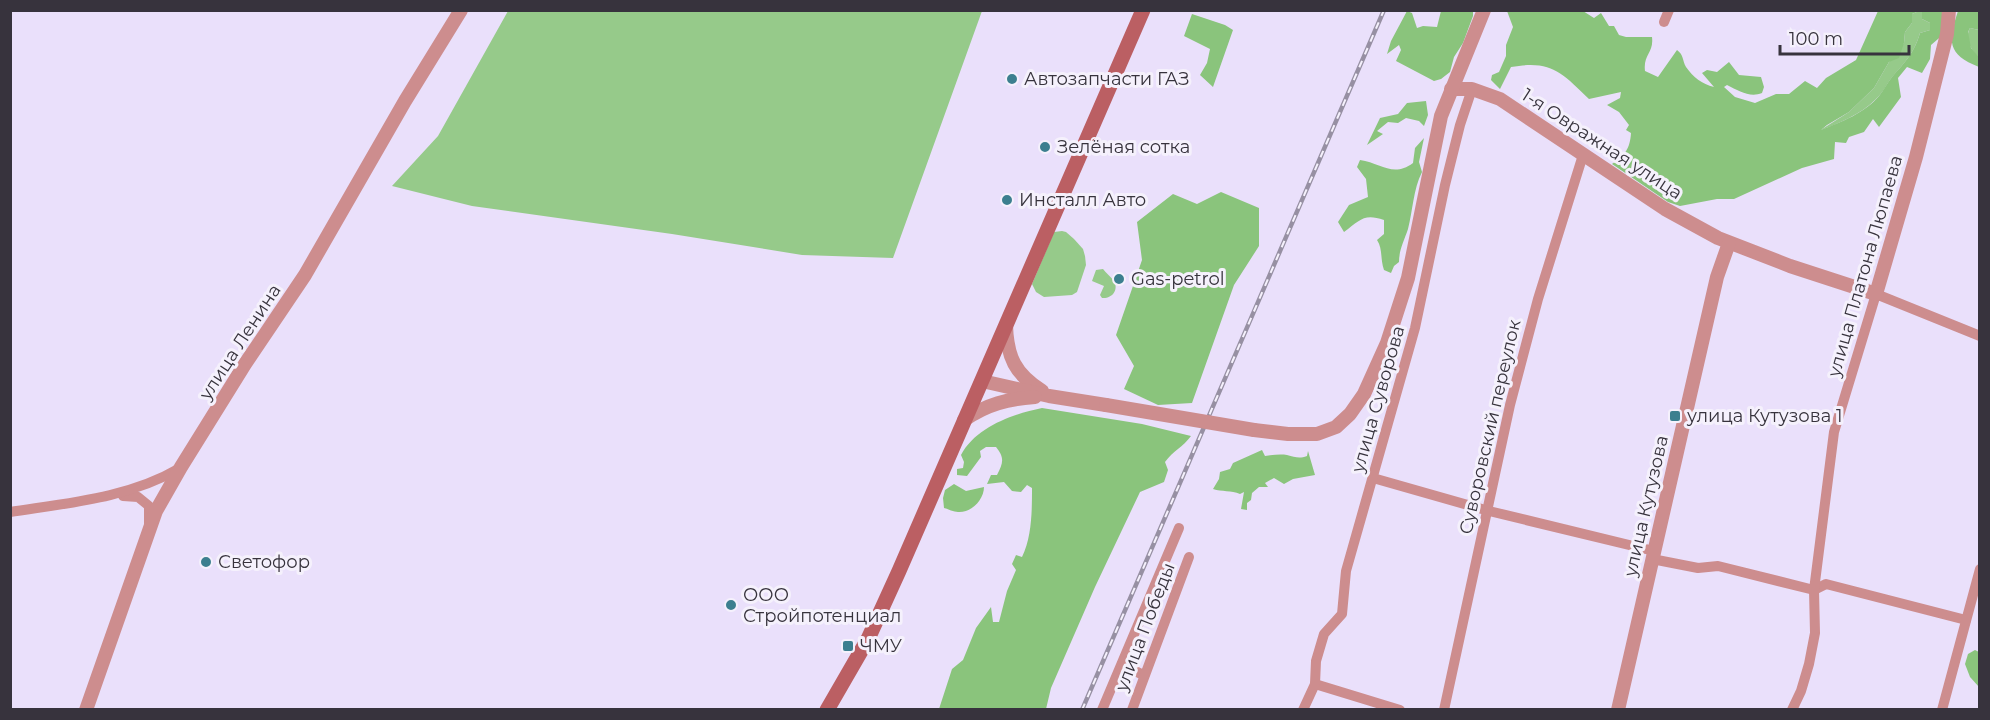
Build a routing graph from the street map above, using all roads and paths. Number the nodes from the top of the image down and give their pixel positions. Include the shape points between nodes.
1 (461, 10) edge
2 (1143, 10) edge
3 (1484, 10) edge
4 (1669, 10) edge
5 (1949, 10) edge
6 (1664, 22) dead end
7 (1472, 89) junction
8 (1450, 93) junction
9 (1583, 155) junction
10 (1729, 243) junction
11 (1876, 294) junction
12 (1006, 323) junction
13 (1980, 336) edge
14 (982, 381) junction
15 (1049, 396) junction
16 (964, 420) junction
17 (181, 467) junction
18 (1373, 478) junction
19 (111, 495) junction
20 (1488, 511) junction
21 (10, 512) edge
22 (1179, 528) dead end
23 (148, 529) junction
24 (1653, 555) junction
25 (1189, 557) dead end
26 (1980, 569) edge
27 (1814, 590) junction
28 (1977, 593) edge
29 (1966, 620) junction
30 (1122, 664) junction
31 (1143, 675) junction
32 (1315, 684) junction
33 (86, 710) edge
34 (827, 710) edge
35 (1102, 710) edge
36 (1132, 710) edge
37 (1303, 710) edge
38 (1400, 710) edge
39 (1444, 710) edge
40 (1618, 710) edge
41 (1792, 710) edge
42 (1942, 710) edge

1 - 17 street, улица Ленина via 305,275
2 - 12 main road
3 - 8 street
4 - 6 street
5 - 11 street, улица Платона Люпаева via 1942,57
7 - 8 street, 1-я Овражная улица
7 - 9 street, 1-я Овражная улица via 1500,99
7 - 18 street, улица Суворова via 1444,185 1415,328
8 - 15 street, bridge via 1441,116 1408,278 1387,343 1364,394 1336,427 1317,434 1288,434
9 - 10 street, 1-я Овражная улица via 1665,208
9 - 20 street, Суворовский переулок via 1538,299
10 - 11 street, 1-я Овражная улица
10 - 24 street, улица Кутузова via 1717,277
11 - 13 street
11 - 27 street, улица Платона Люпаева via 1834,432
12 - 14 main road
12 - 15 street via 1006,342 1018,371
14 - 15 street
14 - 16 main road
15 - 16 street via 993,403
16 - 34 main road via 872,629
17 - 19 street via 158,481
17 - 23 street, улица Ленина
18 - 20 street
18 - 32 street, улица Суворова via 1346,571 1342,614 1324,634 1316,661
19 - 21 street
19 - 23 street via 138,497 149,506
20 - 24 street
20 - 39 street, Суворовский переулок
22 - 30 street
23 - 33 street, улица Ленина
24 - 27 street via 1698,568 1718,566
24 - 40 street, улица Кутузова
25 - 31 street, улица Победы
26 - 28 street
27 - 29 street via 1826,584
27 - 41 street, улица Платона Люпаева via 1815,633 1801,691
28 - 29 street
29 - 42 street
30 - 31 street
30 - 35 street
31 - 36 street, улица Победы
32 - 37 street, улица Суворова
32 - 38 street

